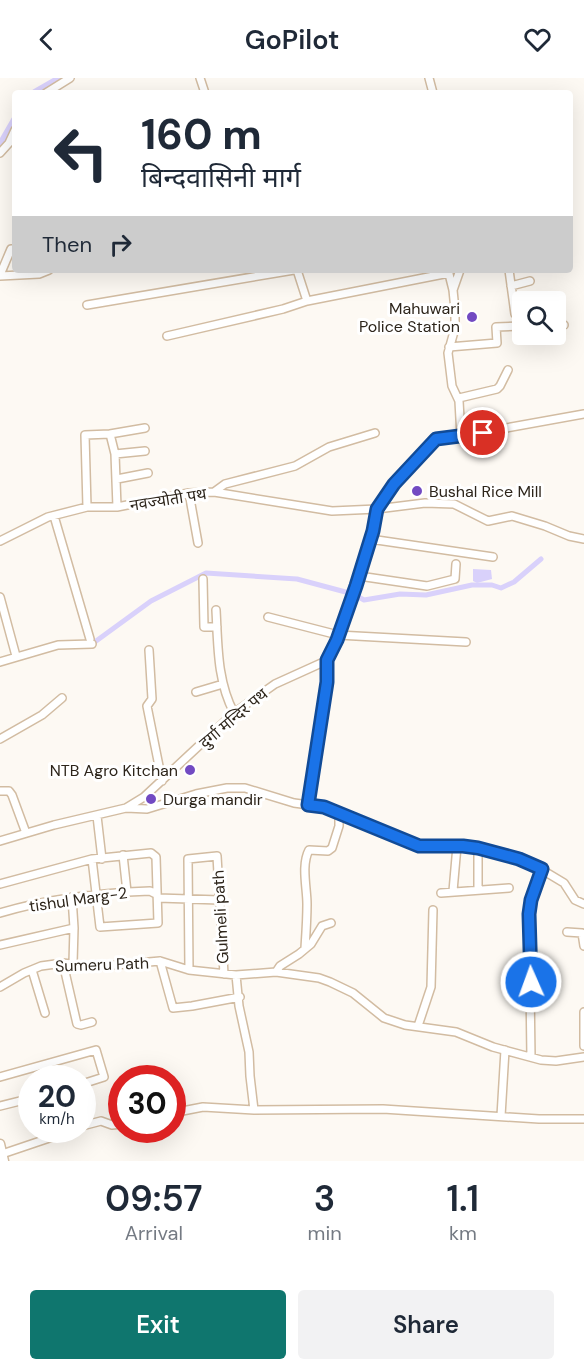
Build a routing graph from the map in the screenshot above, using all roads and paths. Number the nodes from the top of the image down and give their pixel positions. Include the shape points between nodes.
1 (70, 78) edge
2 (51, 90) edge
3 (12, 136) edge
4 (0, 153) edge
5 (12, 251) edge
6 (42, 273) edge
7 (278, 273) edge
8 (297, 273) edge
9 (443, 273) edge
10 (448, 273) edge
11 (459, 273) edge
12 (510, 273) edge
13 (0, 275) edge
14 (530, 281) dead end
15 (512, 286) junction
16 (453, 290) junction
17 (513, 291) edge
18 (307, 301) junction
19 (87, 305) dead end
20 (512, 326) edge
21 (167, 336) dead end
22 (449, 347) junction
23 (508, 370) dead end
24 (459, 398) junction
25 (584, 414) edge
26 (145, 428) dead end
27 (375, 433) dead end
28 (110, 434) junction
29 (461, 437) junction
30 (145, 451) dead end
31 (115, 454) junction
32 (148, 472) dead end
33 (117, 478) junction
34 (214, 492) junction
35 (189, 493) junction
36 (87, 507) junction
37 (117, 507) junction
38 (377, 509) junction
39 (54, 516) junction
40 (370, 539) junction
41 (584, 539) edge
42 (0, 541) edge
43 (198, 543) dead end
44 (493, 557) dead end
45 (456, 564) dead end
46 (359, 576) junction
47 (203, 579) dead end
48 (0, 597) edge
49 (216, 610) dead end
50 (268, 617) dead end
51 (217, 627) junction
52 (338, 635) junction
53 (466, 642) dead end
54 (149, 650) dead end
55 (16, 656) junction
56 (327, 660) junction
57 (0, 662) edge
58 (223, 684) junction
59 (196, 692) dead end
60 (62, 698) dead end
61 (234, 713) junction
62 (0, 739) edge
63 (162, 781) junction
64 (0, 791) edge
65 (308, 805) junction
66 (126, 808) junction
67 (339, 814) junction
68 (97, 816) junction
69 (26, 833) junction
70 (0, 842) edge
71 (457, 846) junction
72 (478, 848) junction
73 (123, 855) junction
74 (92, 859) junction
75 (102, 859) junction
76 (542, 869) junction
77 (0, 884) edge
78 (509, 888) dead end
79 (478, 890) junction
80 (453, 891) junction
81 (127, 892) junction
82 (441, 893) dead end
83 (98, 895) junction
84 (157, 896) junction
85 (72, 897) junction
86 (189, 898) junction
87 (220, 900) junction
88 (584, 904) edge
89 (433, 910) dead end
90 (0, 913) edge
91 (332, 922) dead end
92 (74, 928) junction
93 (567, 932) dead end
94 (0, 945) edge
95 (584, 946) edge
96 (305, 948) junction
97 (160, 962) junction
98 (63, 963) junction
99 (73, 963) junction
100 (32, 970) junction
101 (189, 970) junction
102 (276, 972) junction
103 (224, 974) junction
104 (236, 975) junction
105 (0, 987) edge
106 (240, 997) junction
107 (584, 1012) edge
108 (45, 1013) dead end
109 (92, 1022) dead end
110 (418, 1026) junction
111 (584, 1046) edge
112 (505, 1050) junction
113 (531, 1057) junction
114 (584, 1058) edge
115 (43, 1065) edge
116 (18, 1072) edge
117 (0, 1077) edge
118 (96, 1080) edge
119 (18, 1102) edge
120 (0, 1106) edge
121 (186, 1110) edge
122 (254, 1110) junction
123 (501, 1116) junction
124 (584, 1119) edge
125 (39, 1143) edge
126 (0, 1144) edge
127 (3, 1157) edge

1 - 2 street
3 - 4 street
5 - 13 street
6 - 13 street
7 - 19 street
8 - 18 street
9 - 18 street
10 - 16 street
11 - 16 street
12 - 15 street
14 - 15 street
15 - 17 street
16 - 22 street via 455,328
18 - 21 street
20 - 22 street via 496,327 497,343
22 - 24 street via 452,387
23 - 24 street via 497,389
24 - 29 street
25 - 29 street
26 - 28 street
27 - 34 street via 329,447 295,466 225,484
28 - 31 street
28 - 36 street via 85,435
29 - 38 street via 431,443
30 - 31 street
31 - 33 street
32 - 33 street
33 - 37 street
34 - 35 street, नवज्योती पथ
34 - 38 street, नवज्योती पथ via 332,511
35 - 37 street, नवज्योती पथ
35 - 43 street
36 - 37 street, नवज्योती पथ
36 - 39 street, नवज्योती पथ
38 - 40 street
38 - 41 street, नवज्योती पथ via 454,504 488,521 512,516
39 - 42 street, नवज्योती पथ
39 - 55 street via 91,642 58,645
40 - 44 street
40 - 46 street
45 - 46 street via 455,579 427,585
46 - 52 street
47 - 51 street via 204,627
48 - 55 street
49 - 51 street
50 - 52 street
51 - 58 street
52 - 53 street
52 - 56 street
54 - 63 street via 152,699 147,706
55 - 57 street
56 - 61 street, दुर्गा मन्दिर पथ via 275,684
56 - 65 street
58 - 59 street
58 - 61 street
60 - 62 street via 42,715
61 - 63 street, दुर्गा मन्दिर पथ
63 - 66 street, दुर्गा मन्दिर पथ
64 - 69 street via 12,795
65 - 66 street via 237,787 147,809
65 - 67 street
66 - 68 street, दुर्गा मन्दिर पथ
67 - 71 street via 419,846
67 - 96 street via 332,848 307,853
68 - 69 street, दुर्गा मन्दिर पथ
68 - 75 street
69 - 70 street, दुर्गा मन्दिर पथ
71 - 72 street
71 - 80 street
72 - 76 street
72 - 79 street
73 - 75 street
73 - 81 street
73 - 84 street via 156,856
74 - 75 street
74 - 77 street
74 - 83 street
76 - 88 street via 564,883 576,900
76 - 113 street via 529,914
78 - 79 street
79 - 80 street
80 - 82 street
81 - 83 street, tishul Marg-2
81 - 84 street, tishul Marg-2 via 150,891
83 - 84 street via 100,927 158,923
83 - 85 street, tishul Marg-2
84 - 86 street, tishul Marg-2
85 - 90 street, tishul Marg-2
85 - 92 street
86 - 87 street, tishul Marg-2
86 - 87 street, Gulmeli path via 188,859 217,856
86 - 101 street, Gulmeli path
87 - 103 street, Gulmeli path
89 - 110 street via 430,987
91 - 96 street via 322,926
92 - 94 street
92 - 99 street
93 - 95 street via 582,933
96 - 102 street
97 - 99 street, Sumeru Path via 92,967
97 - 101 street, Sumeru Path
97 - 106 street via 173,1008
98 - 99 street, Sumeru Path
98 - 100 street, Sumeru Path
98 - 109 street via 77,1024
100 - 105 street, Sumeru Path
100 - 108 street
101 - 103 street, Sumeru Path
102 - 104 street, Sumeru Path
102 - 110 street, Sumeru Path via 330,982 353,993 384,1018
103 - 104 street, Sumeru Path
104 - 106 street
106 - 122 street
107 - 111 street
110 - 112 street, Sumeru Path via 456,1032
112 - 113 street, Sumeru Path
112 - 123 street
113 - 114 street, Sumeru Path via 556,1061
115 - 118 street via 96,1050 104,1077
116 - 117 street
119 - 120 street
121 - 122 street via 203,1107
122 - 123 street via 383,1108
123 - 124 street
125 - 127 street
126 - 127 main road

